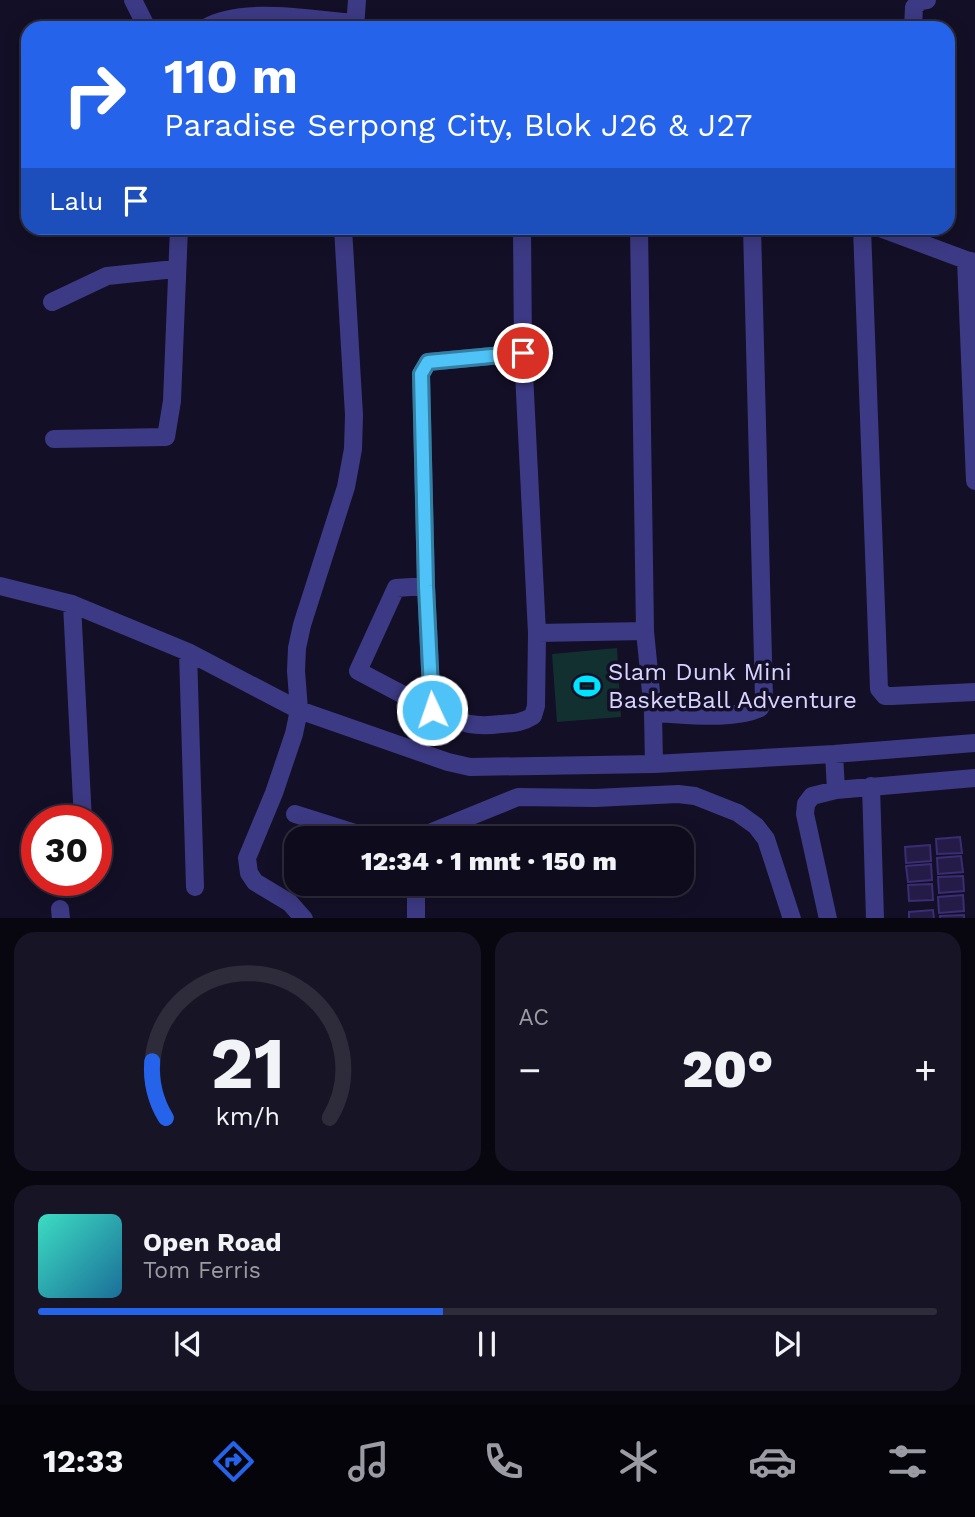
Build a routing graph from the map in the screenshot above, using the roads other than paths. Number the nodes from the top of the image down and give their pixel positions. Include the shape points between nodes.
1 (133, 0) edge
2 (357, 0) edge
3 (927, 0) edge
4 (144, 21) edge
5 (220, 21) edge
6 (289, 21) edge
7 (355, 21) edge
8 (913, 21) edge
9 (178, 235) edge
10 (344, 235) edge
11 (523, 235) edge
12 (639, 235) edge
13 (752, 235) edge
14 (862, 235) edge
15 (899, 235) edge
16 (970, 261) edge
17 (175, 269) junction
18 (52, 302) dead end
19 (523, 353) junction
20 (54, 439) dead end
21 (975, 481) edge
22 (0, 586) edge
23 (426, 586) junction
24 (72, 604) junction
25 (645, 631) junction
26 (537, 633) junction
27 (188, 652) junction
28 (975, 692) edge
29 (299, 710) junction
30 (432, 710) junction
31 (653, 713) junction
32 (975, 743) edge
33 (834, 754) junction
34 (654, 764) junction
35 (975, 778) edge
36 (871, 786) junction
37 (836, 790) junction
38 (82, 805) edge
39 (295, 814) dead end
40 (333, 826) edge
41 (447, 826) edge
42 (195, 887) dead end
43 (416, 896) edge
44 (303, 918) edge
45 (415, 918) edge
46 (792, 918) edge
47 (828, 918) edge
48 (876, 918) edge

1 - 4 street
2 - 7 street
3 - 8 street via 914,7
5 - 6 street via 236,17
9 - 17 street
10 - 29 street via 353,449 346,487 299,636
11 - 19 street
12 - 25 street
13 - 31 street via 764,699 760,708 751,712
14 - 28 street via 879,689 885,696
15 - 16 street
16 - 21 street
17 - 18 street via 107,276
17 - 20 street via 172,401 166,436
19 - 23 street via 428,362 421,374
19 - 26 street
22 - 24 street
23 - 30 street
23 - 30 street via 396,588 358,671
24 - 27 street
24 - 38 street
25 - 26 street
25 - 31 street
26 - 30 street via 533,716 524,722 478,727
27 - 29 street
27 - 42 street
29 - 34 street via 470,767
29 - 44 street via 274,793 247,858 255,882
31 - 34 street
32 - 33 street
33 - 34 street
33 - 37 street
35 - 36 street
36 - 37 street
36 - 48 street
37 - 47 street via 812,796 805,814
39 - 40 street
41 - 46 street via 518,797 678,794 709,800 738,813 766,839
43 - 45 street

